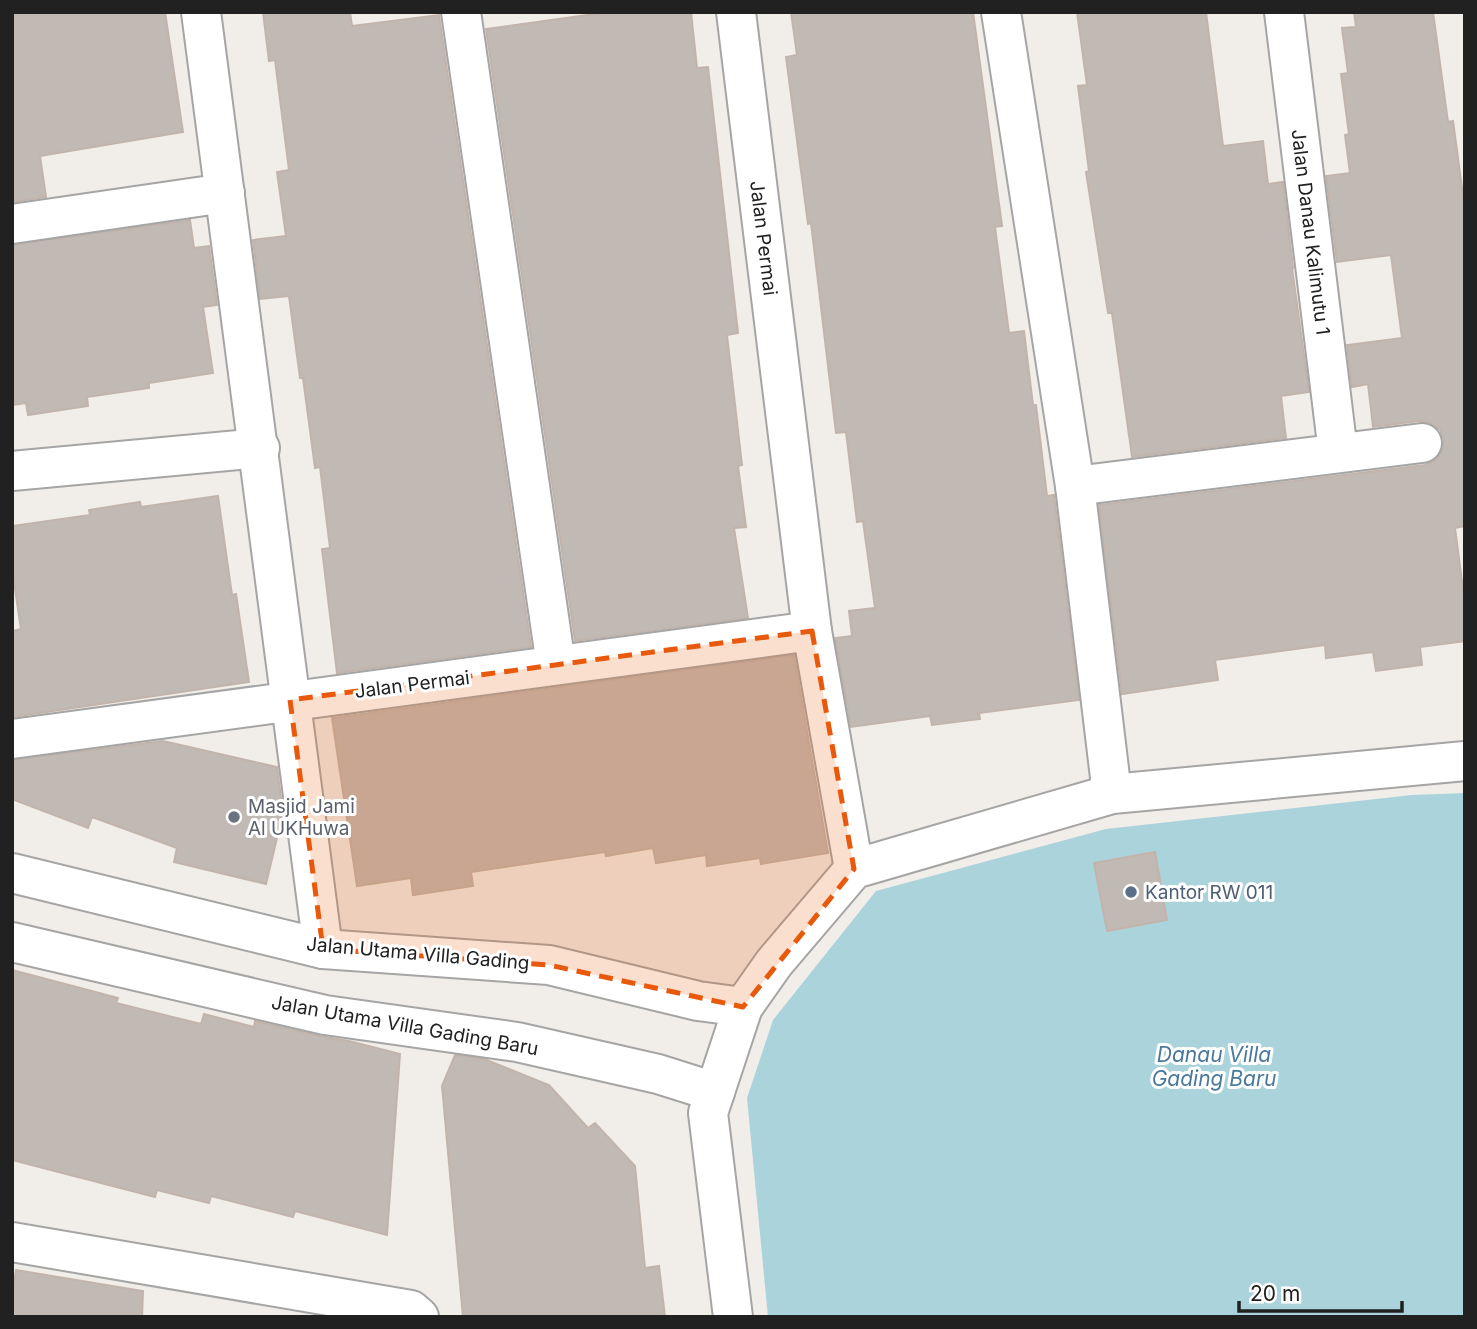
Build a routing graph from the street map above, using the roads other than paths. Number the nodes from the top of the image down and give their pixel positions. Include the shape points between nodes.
1 (201, 12) edge
2 (461, 12) edge
3 (736, 12) edge
4 (1002, 12) edge
5 (1284, 12) edge
6 (225, 193) junction
7 (12, 224) edge
8 (1422, 443) dead end
9 (260, 448) junction
10 (1338, 452) junction
11 (12, 471) edge
12 (1075, 486) junction
13 (812, 631) junction
14 (556, 665) junction
15 (290, 700) junction
16 (12, 739) edge
17 (1465, 761) edge
18 (1112, 794) junction
19 (854, 869) junction
20 (12, 873) edge
21 (12, 942) edge
22 (323, 949) junction
23 (743, 1007) junction
24 (711, 1102) junction
25 (12, 1242) edge
26 (419, 1317) edge
27 (733, 1317) edge

1 - 6 street
2 - 14 street
3 - 13 street, Jalan Permai
4 - 12 street
5 - 10 street, Jalan Danau Kalimutu 1
6 - 7 street
6 - 9 street
8 - 10 street
9 - 11 street
9 - 15 street
10 - 12 street
12 - 18 street
13 - 14 street, Jalan Permai
13 - 19 street, Jalan Permai
14 - 15 street, Jalan Permai
15 - 16 street, Jalan Permai
15 - 22 street
17 - 18 street
18 - 19 street
19 - 23 street
20 - 22 street, Jalan Utama Villa Gading
21 - 24 street, Jalan Utama Villa Gading Baru via 325,1015 517,1042 658,1074
22 - 23 street, Jalan Utama Villa Gading via 549,965 698,1001
23 - 24 street
24 - 27 street
25 - 26 street via 411,1310

